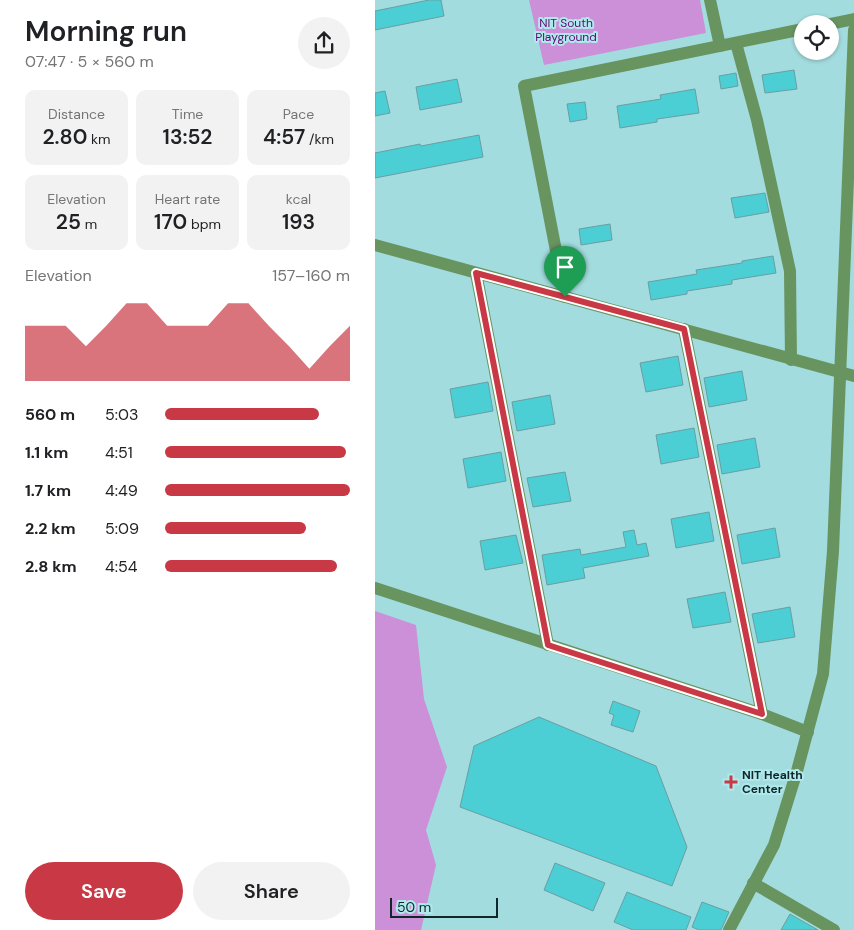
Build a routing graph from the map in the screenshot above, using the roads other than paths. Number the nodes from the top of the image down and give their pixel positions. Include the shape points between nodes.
1 (710, 0) edge
2 (854, 19) edge
3 (839, 22) edge
4 (854, 30) edge
5 (794, 31) edge
6 (736, 43) junction
7 (720, 46) junction
8 (375, 244) edge
9 (476, 273) junction
10 (565, 297) junction
11 (684, 329) junction
12 (791, 360) junction
13 (840, 374) junction
14 (854, 376) edge
15 (375, 588) edge
16 (548, 645) junction
17 (762, 714) junction
18 (808, 732) junction
19 (753, 882) junction
20 (729, 930) edge
21 (834, 930) edge

1 - 7 street
2 - 3 street
4 - 13 street
5 - 6 street
6 - 7 street
6 - 12 street via 757,120 790,271
7 - 10 street via 524,86
8 - 9 street
9 - 10 street
9 - 16 street
10 - 11 street
11 - 12 street
11 - 17 street
12 - 13 street
13 - 14 street
13 - 18 street via 833,551 823,674
15 - 16 street
16 - 17 street
17 - 18 street
18 - 19 street via 773,845
19 - 20 street
19 - 21 street

